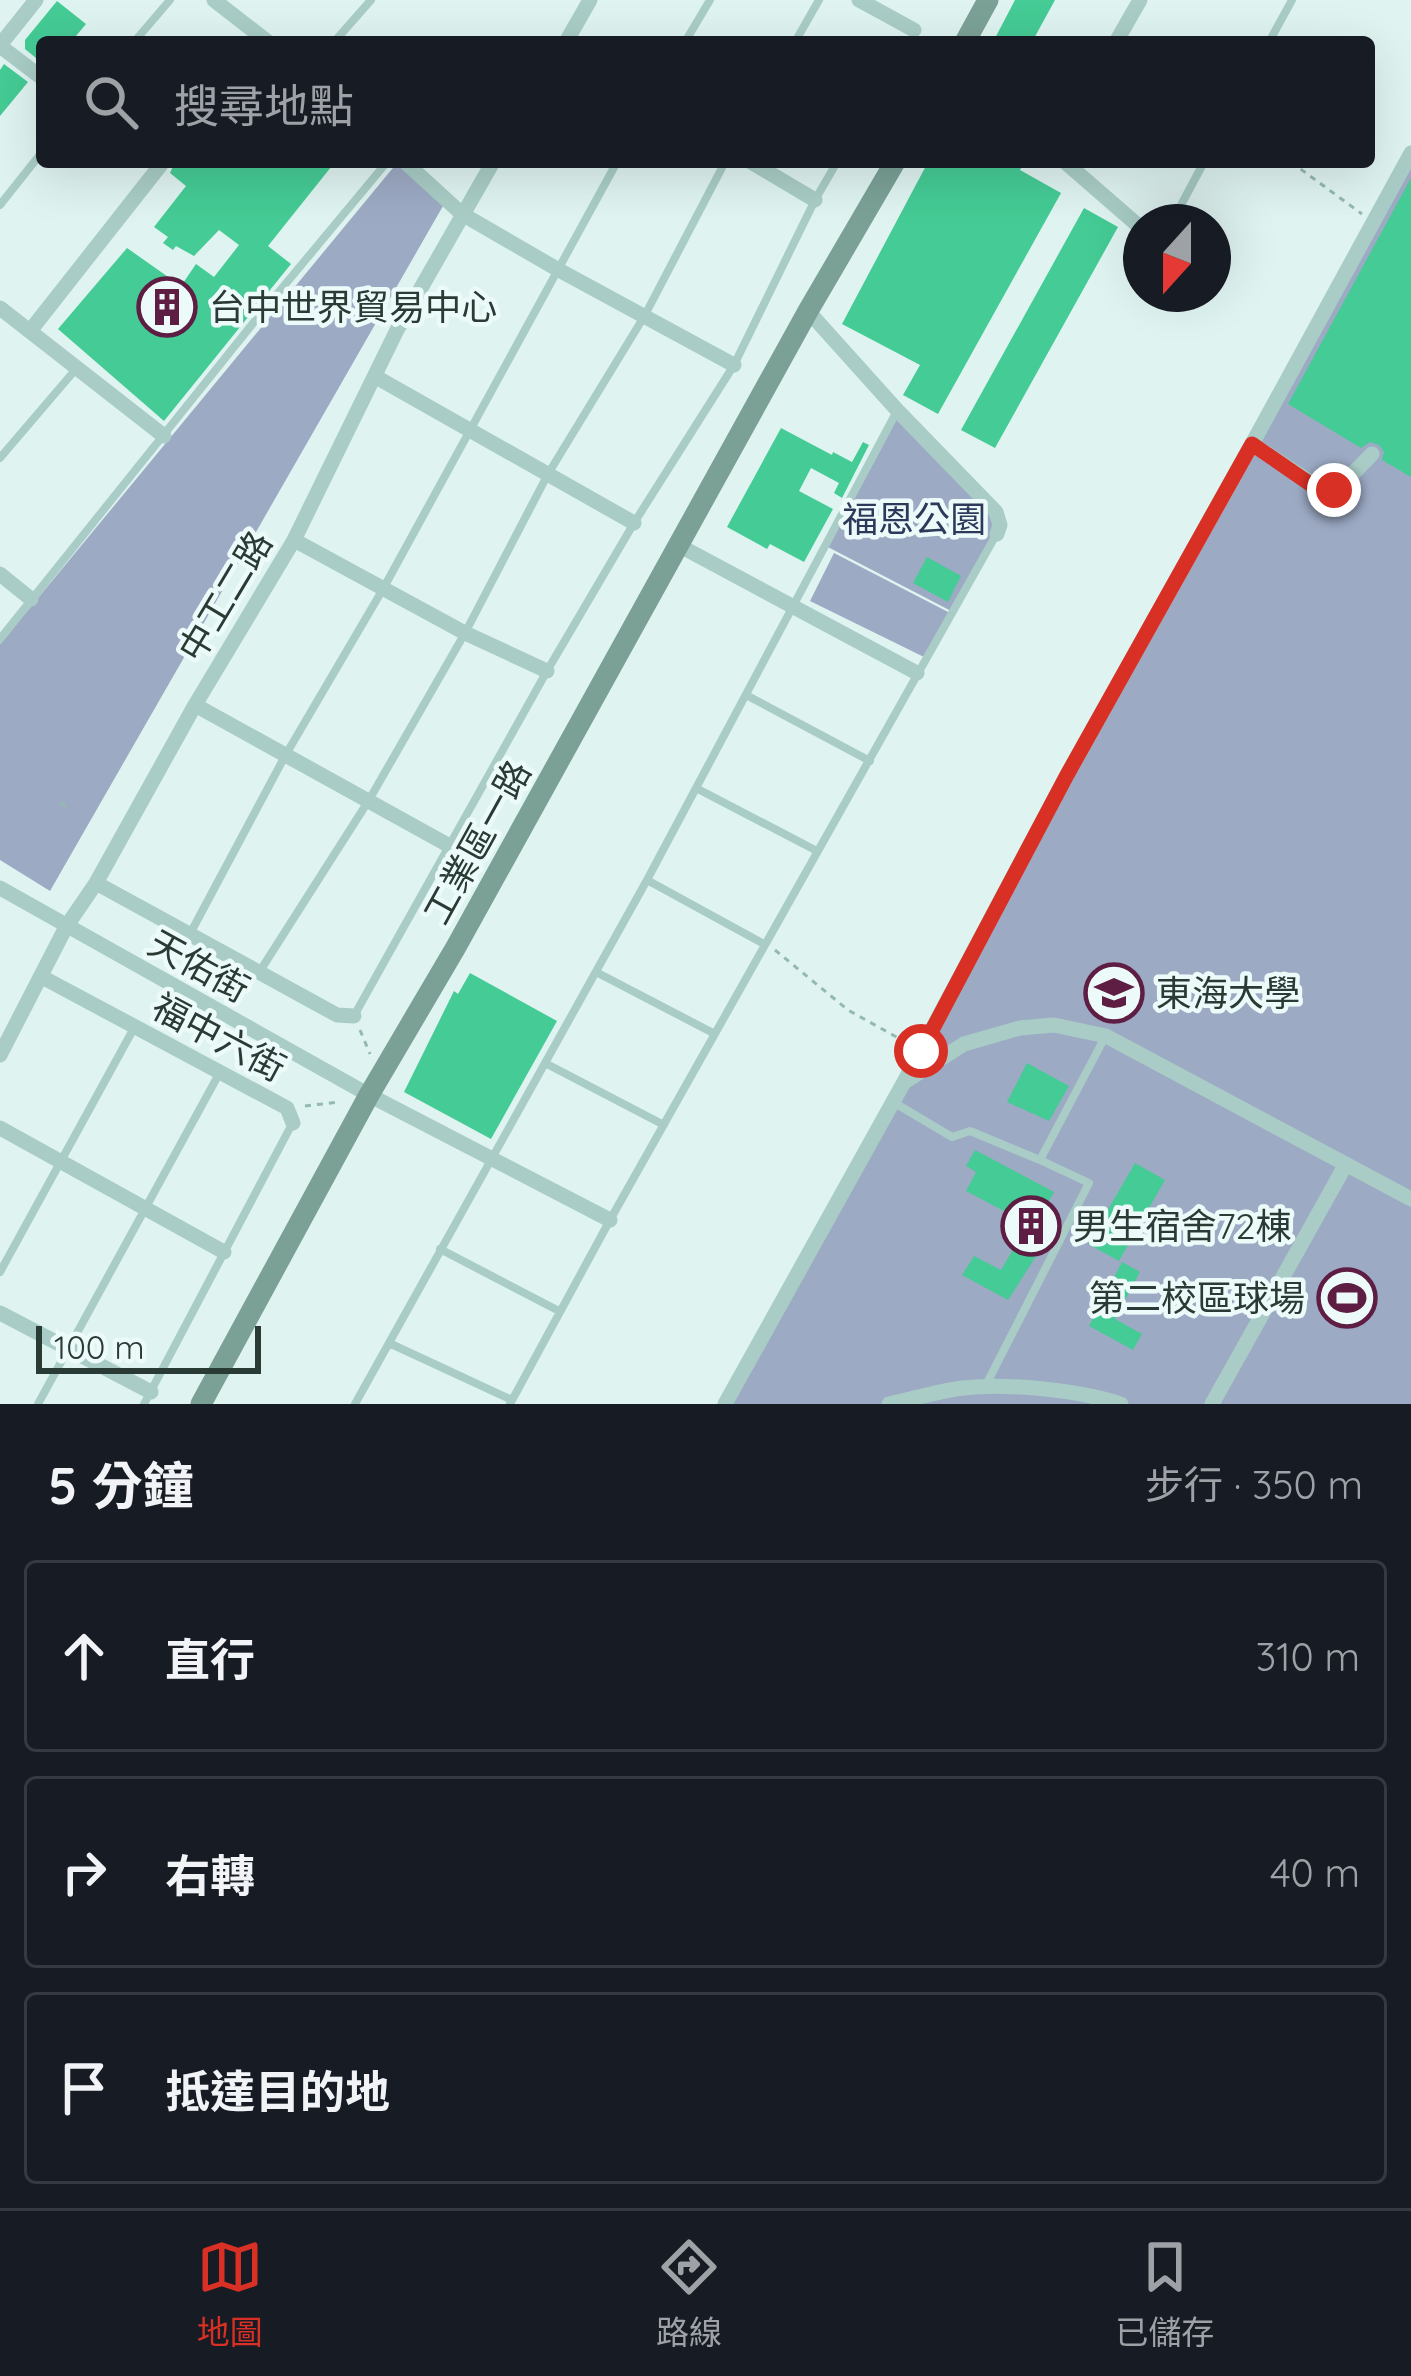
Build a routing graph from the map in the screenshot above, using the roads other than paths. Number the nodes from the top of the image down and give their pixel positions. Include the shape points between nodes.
1 (36, 0) edge
2 (170, 0) edge
3 (214, 0) edge
4 (371, 0) edge
5 (590, 0) edge
6 (710, 0) edge
7 (819, 0) edge
8 (859, 0) edge
9 (958, 0) edge
10 (1140, 0) edge
11 (1275, 0) edge
12 (1290, 4) edge
13 (984, 6) edge
14 (139, 36) edge
15 (260, 36) edge
16 (339, 36) edge
17 (569, 36) edge
18 (689, 36) edge
19 (798, 36) edge
20 (910, 36) edge
21 (968, 36) edge
22 (1120, 36) edge
23 (1272, 36) edge
24 (0, 45) edge
25 (36, 73) edge
26 (1411, 153) edge
27 (36, 160) edge
28 (152, 168) edge
29 (382, 168) edge
30 (412, 168) edge
31 (489, 168) edge
32 (614, 168) edge
33 (722, 168) edge
34 (761, 168) edge
35 (834, 168) edge
36 (892, 168) edge
37 (1072, 168) edge
38 (1201, 168) edge
39 (815, 200) junction
40 (1182, 204) edge
41 (0, 205) edge
42 (1123, 212) edge
43 (462, 214) junction
44 (557, 269) junction
45 (0, 308) edge
46 (808, 311) junction
47 (645, 316) junction
48 (30, 331) junction
49 (734, 365) junction
50 (77, 368) junction
51 (376, 377) junction
52 (897, 410) junction
53 (470, 430) junction
54 (164, 436) junction
55 (1252, 444) junction
56 (1372, 454) dead end
57 (0, 458) edge
58 (548, 474) junction
59 (634, 523) junction
60 (997, 534) joint
61 (294, 540) junction
62 (680, 546) junction
63 (0, 574) edge
64 (383, 589) junction
65 (32, 599) junction
66 (795, 607) junction
67 (466, 633) junction
68 (0, 639) edge
69 (547, 671) junction
70 (917, 673) junction
71 (746, 695) junction
72 (195, 705) junction
73 (285, 756) junction
74 (870, 761) junction
75 (696, 788) junction
76 (369, 800) junction
77 (448, 845) junction
78 (818, 851) junction
79 (647, 880) junction
80 (96, 883) junction
81 (0, 888) edge
82 (66, 927) junction
83 (190, 934) junction
84 (764, 944) junction
85 (260, 972) junction
86 (596, 972) junction
87 (42, 977) junction
88 (354, 1016) joint
89 (134, 1027) junction
90 (715, 1034) junction
91 (1106, 1036) junction
92 (0, 1055) edge
93 (545, 1063) junction
94 (220, 1072) junction
95 (904, 1082) junction
96 (369, 1095) junction
97 (892, 1101) junction
98 (290, 1116) joint
99 (664, 1125) junction
100 (0, 1128) edge
101 (494, 1158) junction
102 (1040, 1160) junction
103 (60, 1161) junction
104 (1346, 1164) junction
105 (1411, 1199) edge
106 (146, 1209) junction
107 (610, 1220) junction
108 (440, 1249) junction
109 (224, 1252) junction
110 (0, 1272) edge
111 (560, 1311) junction
112 (0, 1313) edge
113 (389, 1343) junction
114 (68, 1348) junction
115 (986, 1386) junction
116 (147, 1398) edge
117 (511, 1402) edge
118 (38, 1404) edge
119 (202, 1404) edge
120 (355, 1404) edge
121 (725, 1404) edge
122 (889, 1404) edge
123 (1121, 1404) edge
124 (1212, 1404) edge

1 - 24 street
2 - 14 lane
3 - 15 street
4 - 16 lane
5 - 17 street
6 - 18 lane
7 - 19 lane
8 - 20 street
9 - 13 street
10 - 22 street
11 - 12 lane
12 - 23 lane
13 - 21 street
24 - 25 street
26 - 55 street
27 - 41 lane
28 - 48 street
29 - 54 lane
30 - 43 street
31 - 43 street, 中工二路
32 - 44 lane
33 - 47 lane
34 - 39 street
35 - 39 lane
36 - 46 street, 工業區一路
37 - 42 street
38 - 40 lane
39 - 49 lane
43 - 44 street
43 - 51 street, 中工二路
44 - 47 street
44 - 53 lane
45 - 48 street
46 - 52 street
46 - 62 street, 工業區一路
47 - 49 street
47 - 58 lane
48 - 50 street
49 - 59 lane
50 - 54 street
50 - 57 lane
51 - 53 street
51 - 61 street, 中工二路
52 - 60 street via 996,512
52 - 66 lane
53 - 58 street
53 - 64 lane
54 - 65 lane
55 - 56 street via 1327,491
55 - 95 street
58 - 59 street
58 - 67 lane
59 - 69 lane
60 - 70 lane
61 - 64 street
61 - 72 street, 中工二路
62 - 66 street
62 - 96 street, 工業區一路
63 - 65 street
64 - 67 street
64 - 73 lane
65 - 68 lane
66 - 70 street
66 - 71 lane
67 - 69 street
67 - 76 lane
69 - 77 lane
70 - 74 lane
71 - 74 lane
71 - 75 lane
72 - 73 street
72 - 80 street, 中工二路
73 - 76 street
73 - 83 lane
74 - 78 lane
75 - 78 lane
75 - 79 lane
76 - 77 street
76 - 85 lane
77 - 88 lane
78 - 84 lane
79 - 84 lane
79 - 86 lane
80 - 82 street, 中工二路
80 - 83 street
81 - 82 street, 天佑街
82 - 87 street, 中工二路
82 - 96 street, 天佑街
83 - 85 street
84 - 90 lane
85 - 88 street via 337,1015
86 - 90 lane
86 - 93 lane
87 - 89 street, 福中六街
87 - 92 street, 中工二路
89 - 94 street, 福中六街
89 - 103 lane
90 - 99 lane
91 - 95 street via 1054,1025 1020,1028 964,1044
91 - 102 lane
91 - 104 street
93 - 99 lane
93 - 101 lane
94 - 98 street, 福中六街
94 - 106 lane
95 - 97 street
96 - 101 street, 天佑街
96 - 119 street, 工業區一路
97 - 102 lane via 952,1137 970,1131
97 - 121 street
98 - 109 lane, 福中六街
99 - 107 lane
100 - 103 street
101 - 107 street, 天佑街
101 - 108 lane
102 - 115 lane via 1089,1183
103 - 106 street
103 - 110 lane
104 - 105 street
104 - 124 street
106 - 109 street
106 - 114 lane
107 - 111 lane
108 - 111 lane
108 - 113 lane
109 - 116 lane, 福中六街
111 - 117 lane
112 - 114 street
113 - 117 lane
113 - 120 lane
114 - 116 street
114 - 118 lane
115 - 122 street
115 - 123 street

